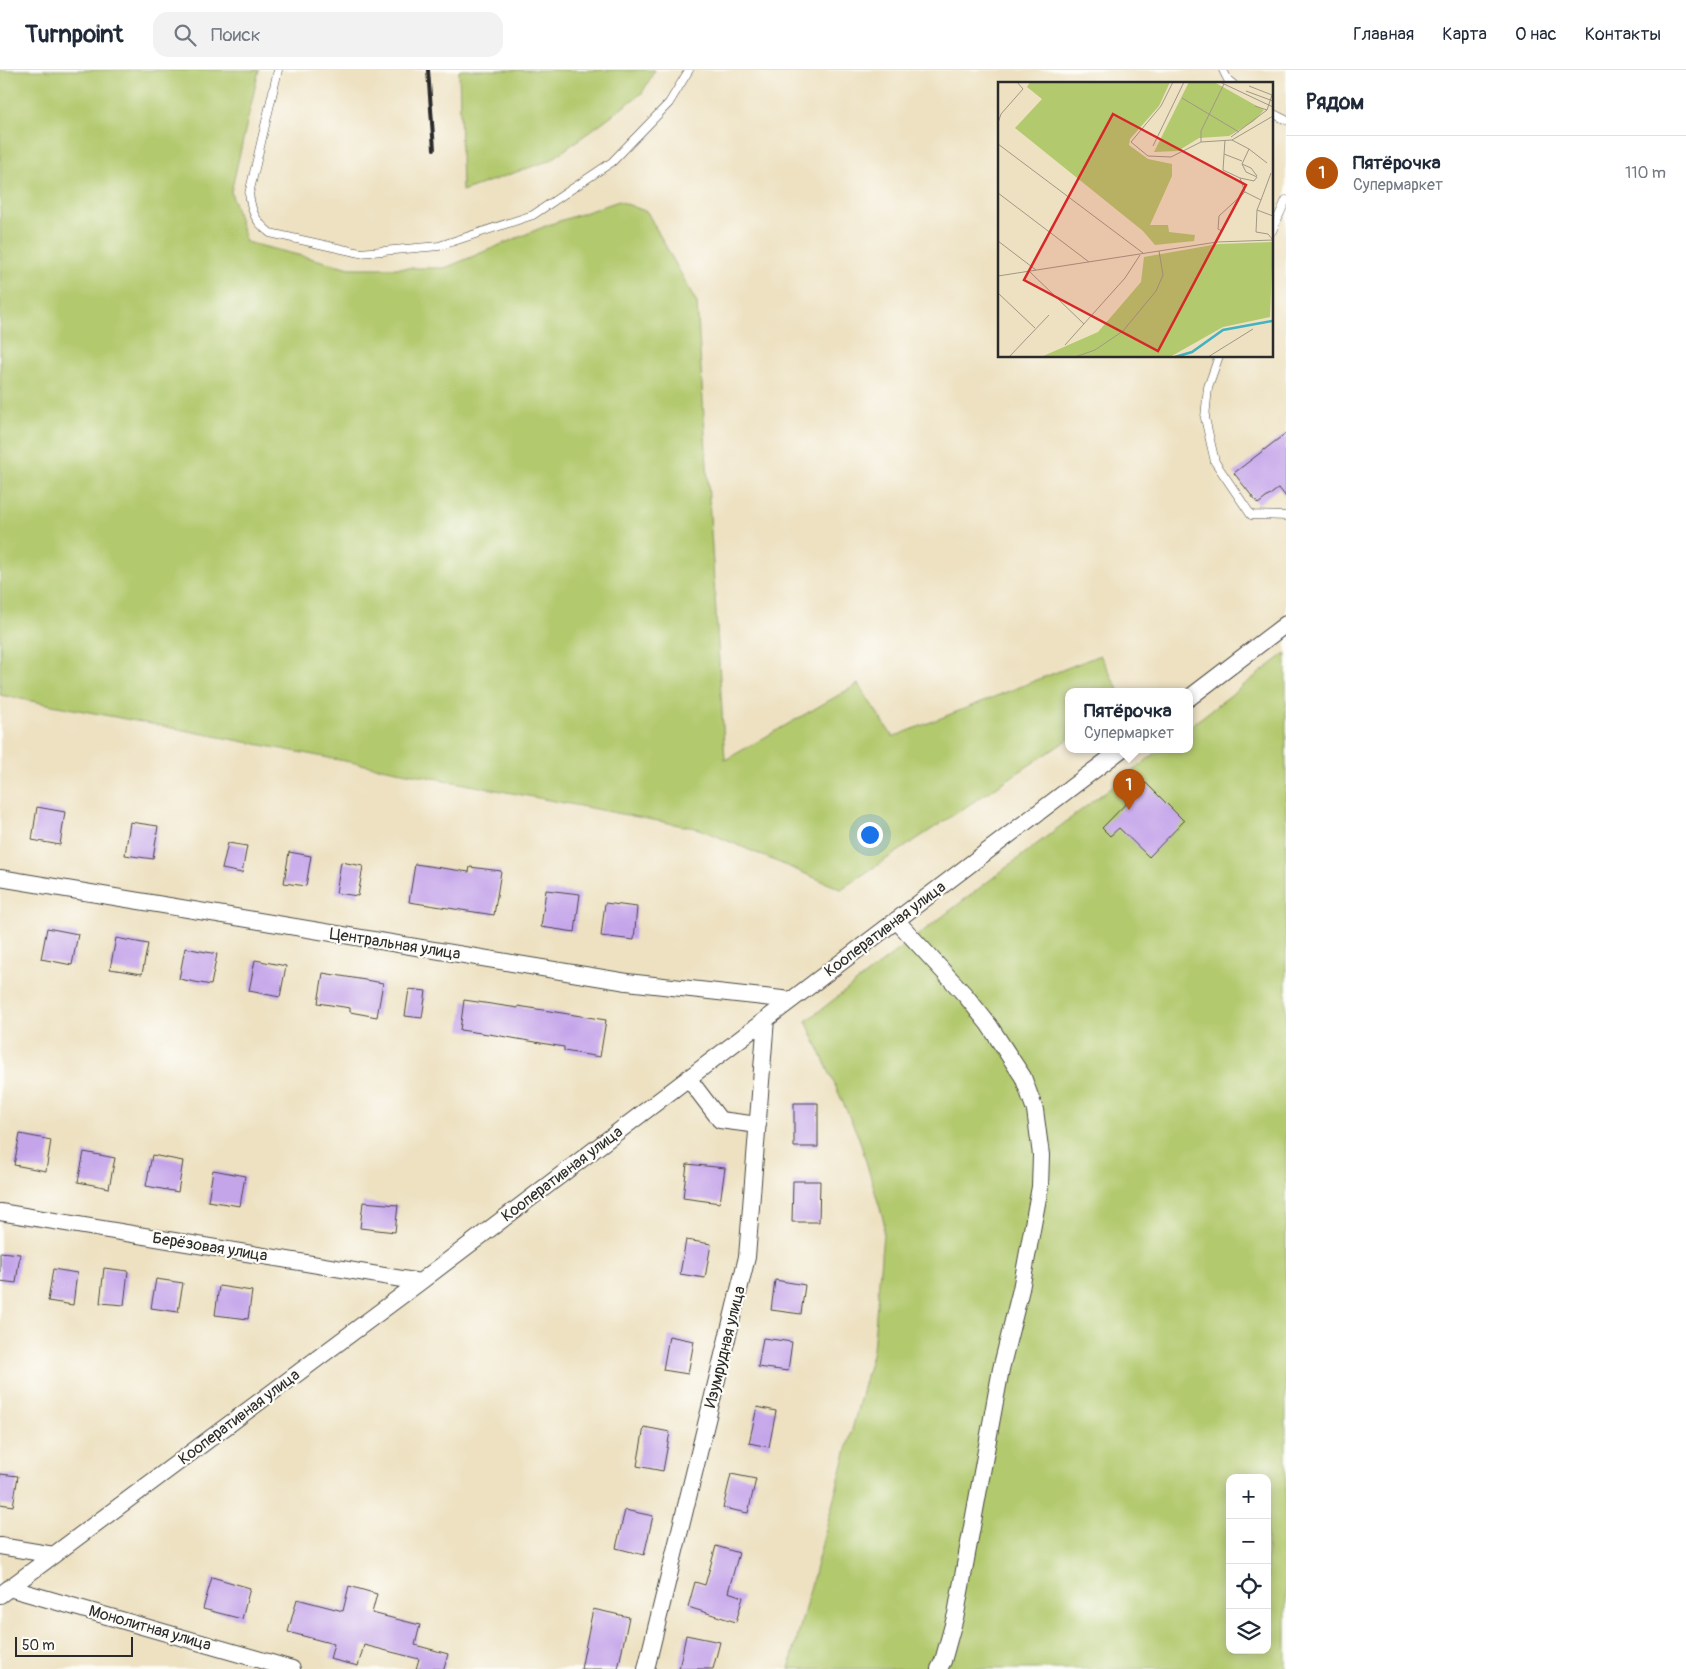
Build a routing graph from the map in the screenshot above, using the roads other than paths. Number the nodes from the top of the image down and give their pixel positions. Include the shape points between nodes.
1 (278, 70) edge
2 (689, 70) edge
3 (1224, 70) edge
4 (1230, 82) edge
5 (1274, 114) edge
6 (1286, 120) edge
7 (1286, 200) edge
8 (1274, 227) edge
9 (1218, 358) edge
10 (1286, 516) edge
11 (1286, 624) edge
12 (1193, 695) edge
13 (1117, 753) edge
14 (0, 878) edge
15 (896, 920) junction
16 (791, 1000) junction
17 (766, 1019) junction
18 (688, 1078) junction
19 (758, 1125) junction
20 (0, 1212) edge
21 (420, 1282) junction
22 (0, 1546) edge
23 (54, 1555) junction
24 (5, 1591) edge
25 (292, 1669) edge
26 (646, 1669) edge
27 (939, 1669) edge

1 - 2 lane via 249,194 252,212 270,233 360,253 439,246 533,215 612,162 669,103
3 - 4 lane
5 - 6 lane
7 - 8 lane
9 - 10 lane via 1208,387 1205,418 1215,462 1251,515
11 - 12 street
13 - 15 street, Кооперативная улица
14 - 16 street, Центральная улица via 626,982
15 - 16 street, Кооперативная улица
15 - 27 street via 966,996 1022,1077 1035,1110 1041,1156 1040,1187 1021,1289 1001,1369 956,1614
16 - 17 street, Кооперативная улица
17 - 18 street, Кооперативная улица
17 - 19 street, Изумрудная улица
18 - 19 street via 720,1120
18 - 21 street, Кооперативная улица
19 - 26 street, Изумрудная улица via 747,1257
20 - 21 street, Берёзовая улица
21 - 23 street, Кооперативная улица
22 - 23 street
23 - 24 street, Кооперативная улица
24 - 25 street, Монолитная улица

